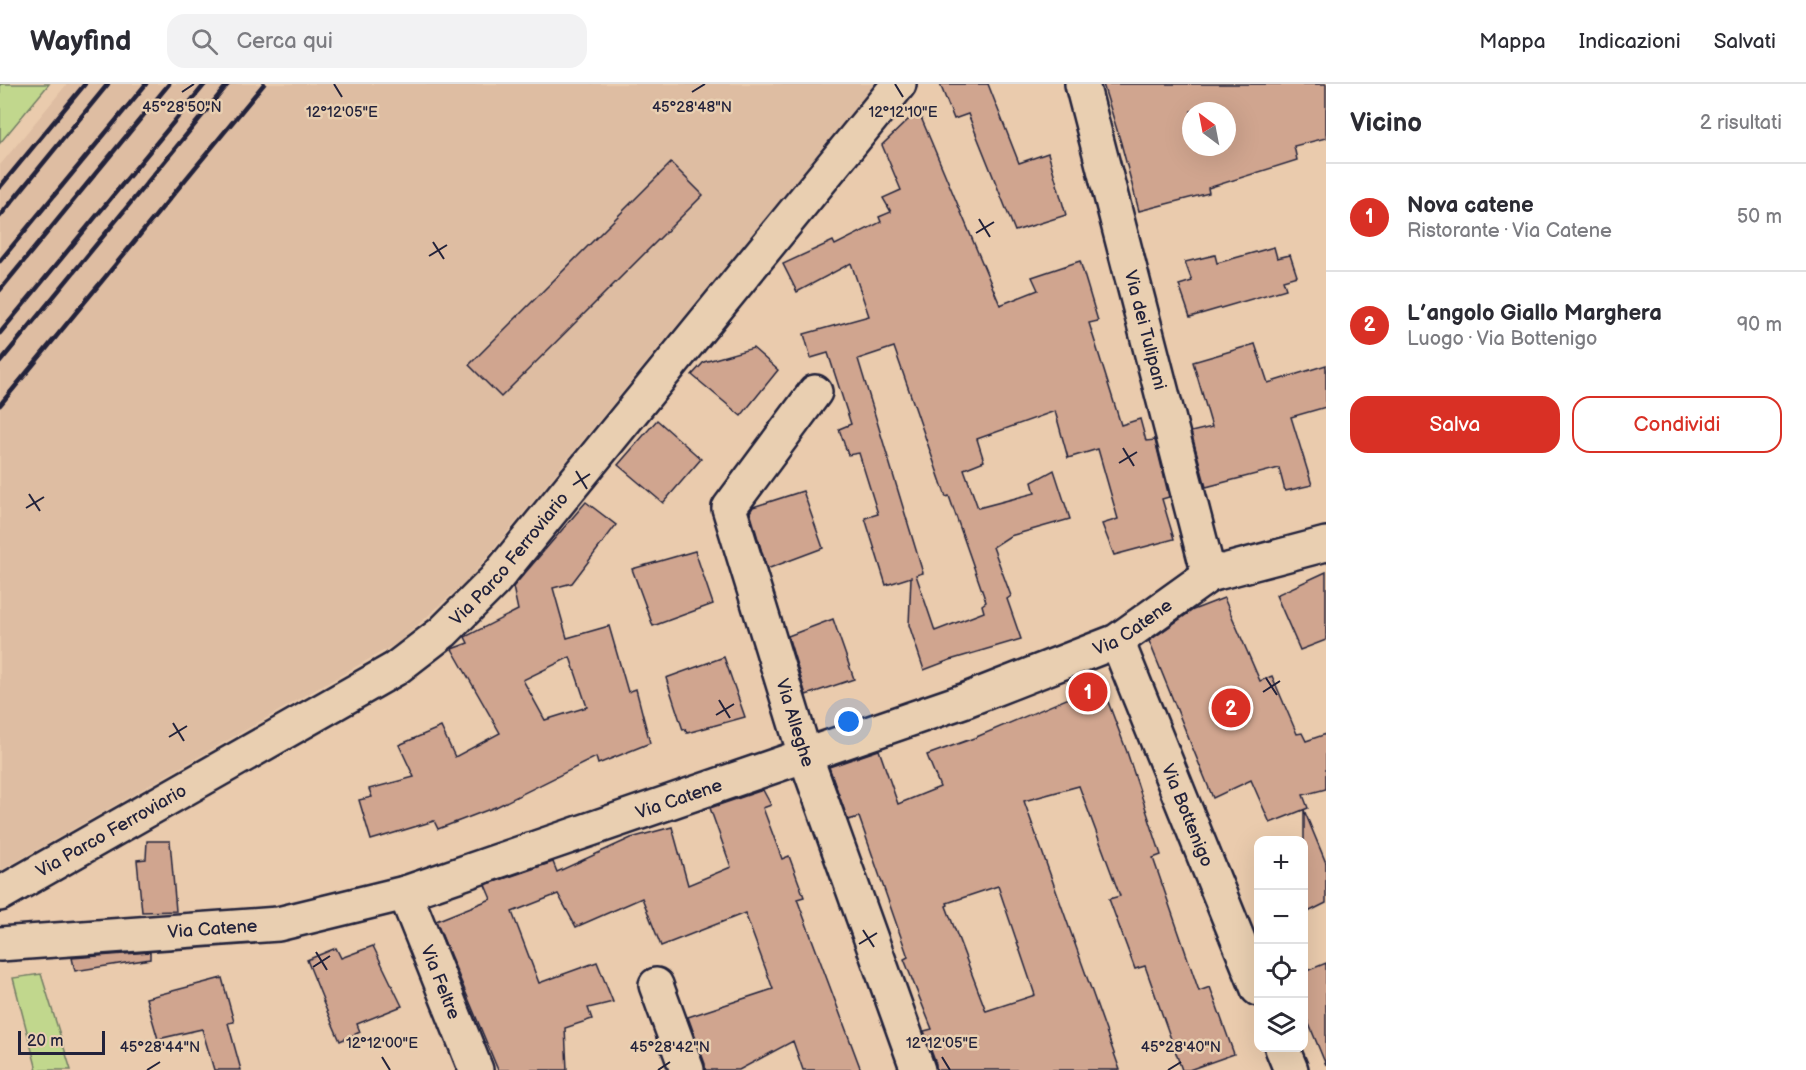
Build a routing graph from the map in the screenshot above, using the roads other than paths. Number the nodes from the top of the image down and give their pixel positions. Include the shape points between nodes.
1 (899, 84) edge
2 (1082, 84) edge
3 (815, 392) dead end
4 (1326, 544) edge
5 (1209, 575) junction
6 (1117, 641) junction
7 (805, 755) junction
8 (405, 893) junction
9 (0, 894) edge
10 (0, 944) edge
11 (1254, 979) edge
12 (656, 985) dead end
13 (1284, 1052) edge
14 (476, 1070) edge
15 (687, 1070) edge
16 (918, 1070) edge
17 (1291, 1070) edge

1 - 9 street, Via Parco Ferroviario via 494,581 443,633 396,669
2 - 5 street, Via dei Tulipani
3 - 7 street, Via Alleghe via 729,508
4 - 5 street, Via Catene
5 - 6 street, Via Catene
6 - 7 street, Via Catene via 966,700
6 - 11 street, Via Bottenigo
7 - 8 street, Via Catene
7 - 16 street, Via Alleghe
8 - 10 street, Via Catene via 278,924
8 - 14 street, Via Feltre
12 - 15 street
13 - 17 street

